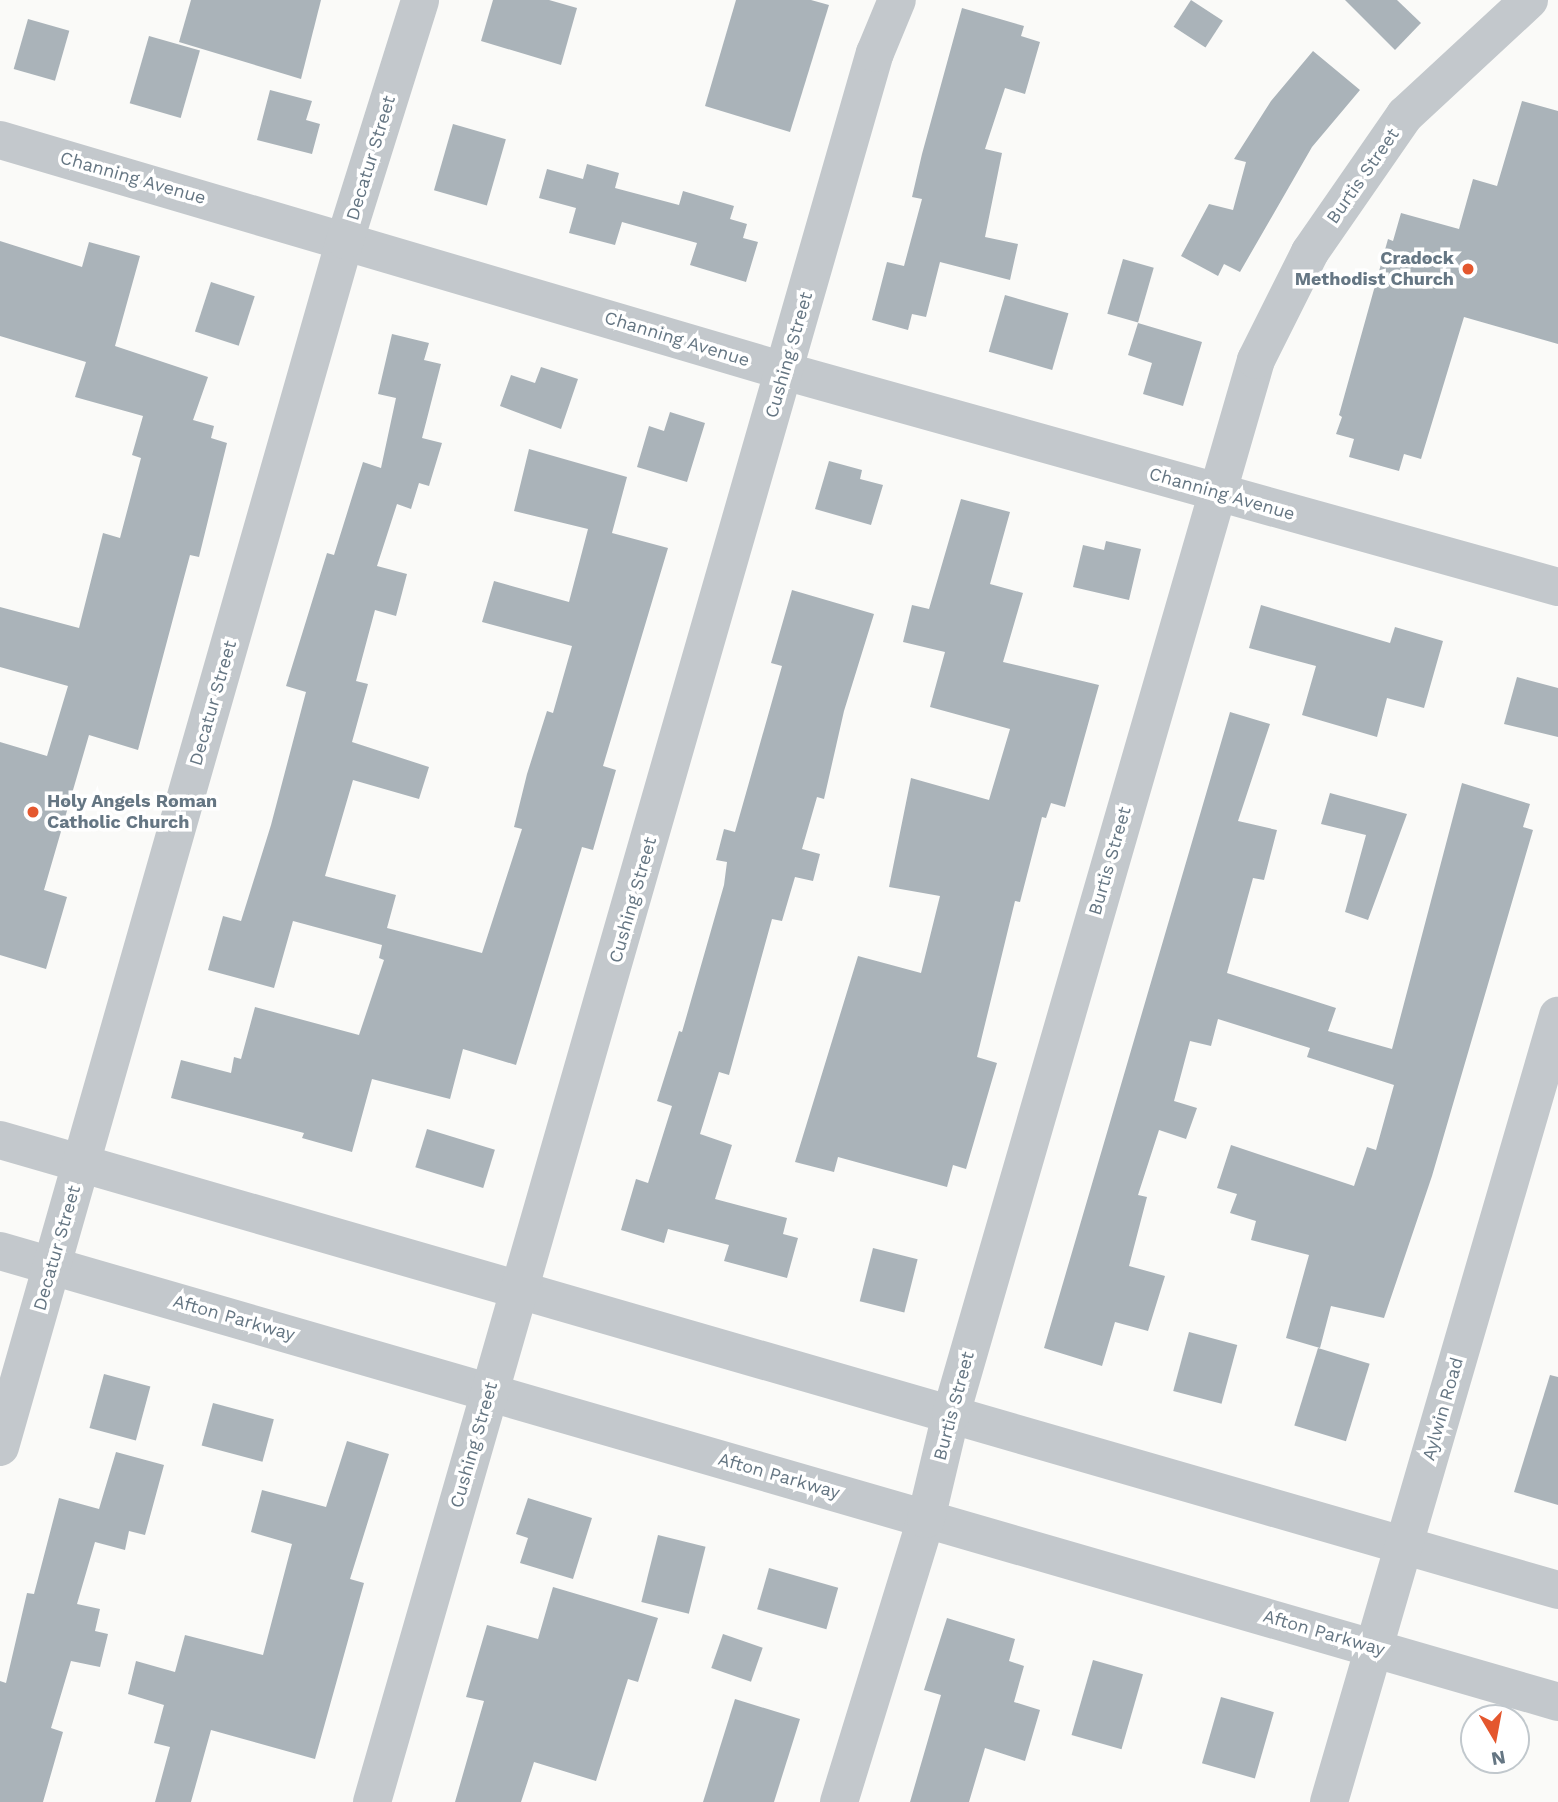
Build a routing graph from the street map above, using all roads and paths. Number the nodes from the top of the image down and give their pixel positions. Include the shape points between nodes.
1 (420, 0) edge
2 (897, 0) edge
3 (1529, 0) edge
4 (0, 140) edge
5 (345, 240) junction
6 (784, 371) junction
7 (1217, 492) junction
8 (1558, 587) edge
9 (1558, 1016) edge
10 (1547, 1089) edge
11 (0, 1140) edge
12 (81, 1164) junction
13 (0, 1251) edge
14 (51, 1265) junction
15 (521, 1291) junction
16 (489, 1392) junction
17 (951, 1415) junction
18 (0, 1447) edge
19 (926, 1519) junction
20 (1404, 1544) junction
21 (1558, 1590) edge
22 (1373, 1647) junction
23 (1558, 1702) edge
24 (372, 1802) edge
25 (839, 1802) edge
26 (1329, 1802) edge

1 - 5 street, Decatur Street
2 - 6 street, Cushing Street via 875,53
3 - 7 street, Burtis Street via 1405,115 1310,252 1256,360
4 - 5 street, Channing Avenue
5 - 6 street, Channing Avenue
5 - 12 street, Decatur Street
6 - 7 street, Channing Avenue
6 - 15 street, Cushing Street
7 - 8 street, Channing Avenue
7 - 17 street, Burtis Street
9 - 10 street, Aylwin Road
10 - 20 street, Aylwin Road
11 - 12 street
12 - 14 street, Decatur Street
12 - 15 street
13 - 14 street, Afton Parkway
14 - 16 street, Afton Parkway
14 - 18 street, Decatur Street
15 - 16 street, Cushing Street
15 - 17 street
16 - 19 street, Afton Parkway
16 - 24 street, Cushing Street
17 - 19 street, Burtis Street
17 - 20 street
19 - 22 street, Afton Parkway
19 - 25 street, Burtis Street
20 - 21 street
20 - 22 street, Aylwin Road
22 - 23 street, Afton Parkway
22 - 26 street, Aylwin Road

